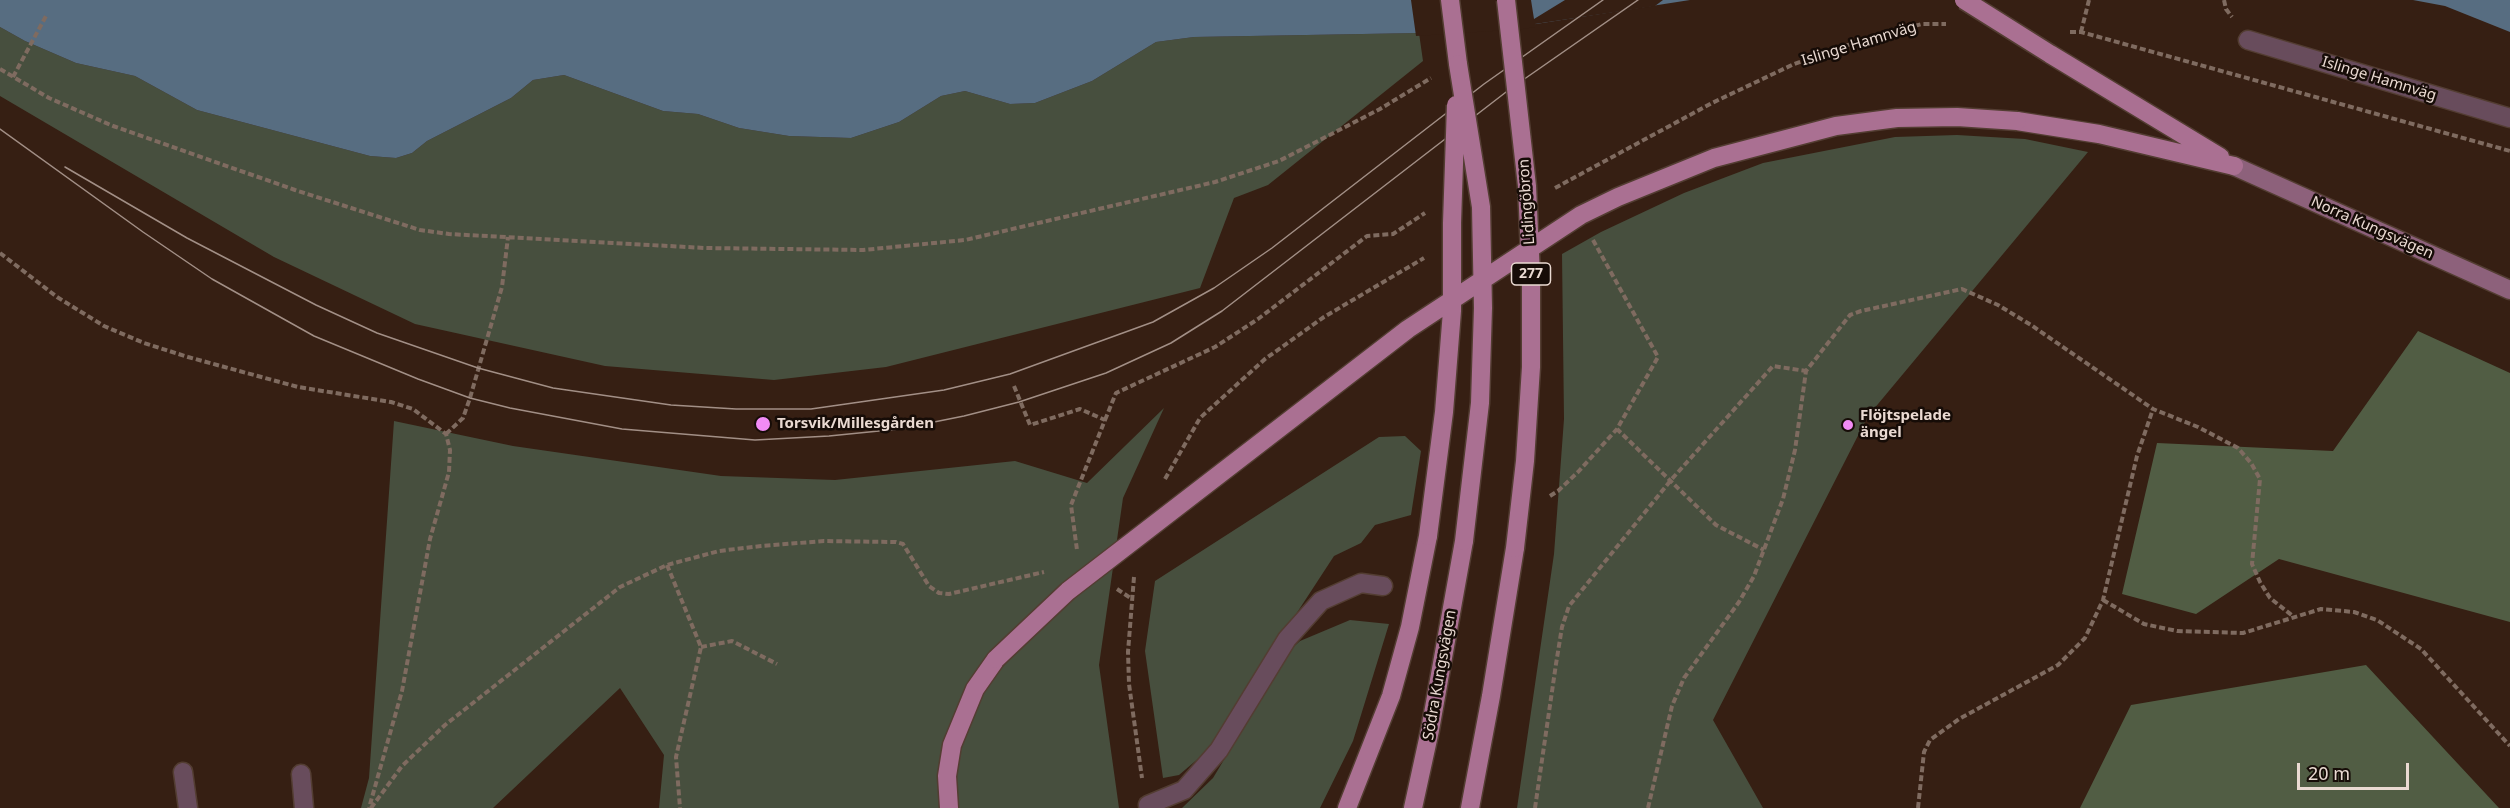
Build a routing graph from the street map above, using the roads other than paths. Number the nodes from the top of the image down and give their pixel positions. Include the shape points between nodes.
1 (1450, 0) edge
2 (1506, 0) edge
3 (1965, 0) edge
4 (2248, 40) dead end
5 (1458, 64) junction
6 (2510, 118) edge
7 (2234, 166) junction
8 (2510, 290) edge
9 (1383, 586) dead end
10 (183, 772) dead end
11 (301, 774) dead end
12 (1148, 805) dead end
13 (188, 808) edge
14 (304, 808) edge
15 (949, 808) edge
16 (1347, 808) edge
17 (1413, 808) edge
18 (1470, 808) edge

1 - 5 main road
2 - 18 main road, Lidingöbron / 277, bridge via 1527,186 1532,368 1515,548
3 - 7 main road, bridge
4 - 6 lane, Islinge Hamnväg
5 - 16 main road, bridge via 1452,311 1428,536 1391,696
5 - 17 main road, Södra Kungsvägen, bridge via 1481,207 1480,403 1464,541
7 - 8 main road, Norra Kungsvägen
7 - 15 main road, bridge via 2099,134 2017,121 1917,118 1836,126 1714,158 1581,215 1408,329 1068,591 996,659 975,689 952,745 947,776
9 - 12 lane via 1360,584 1321,601 1287,639 1219,750 1184,790
10 - 13 lane
11 - 14 lane

